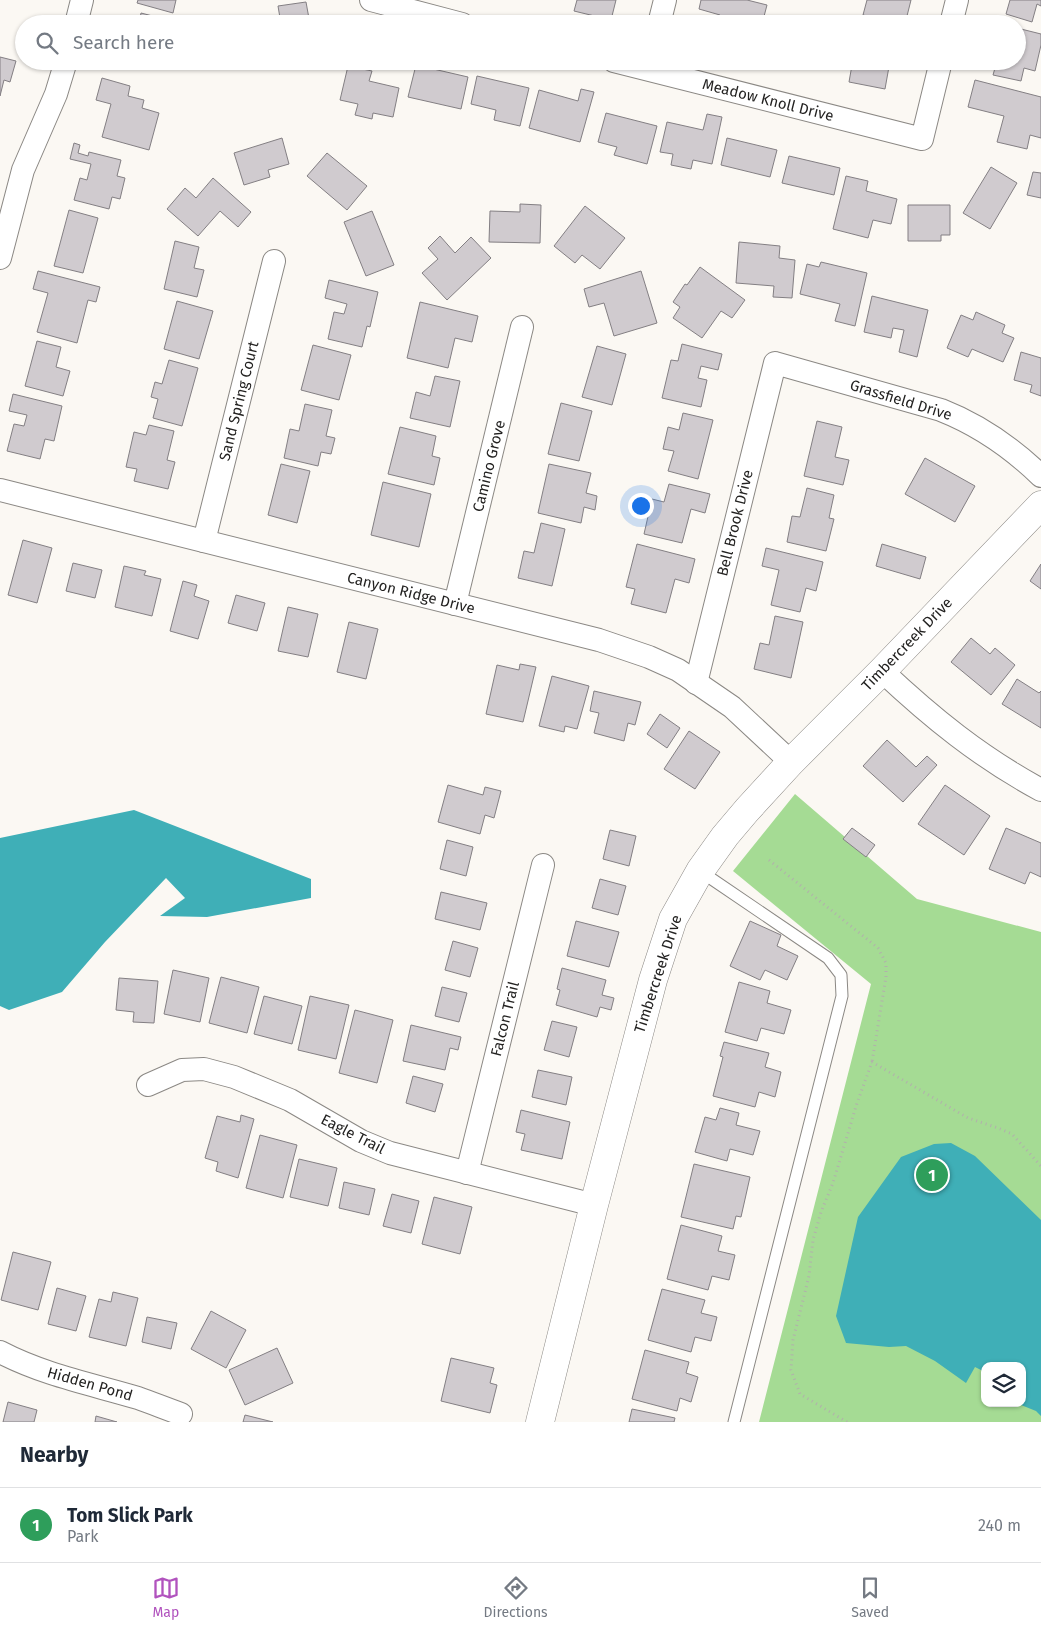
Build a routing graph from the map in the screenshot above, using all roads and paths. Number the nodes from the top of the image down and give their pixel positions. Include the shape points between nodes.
1 (82, 0) edge
2 (665, 0) edge
3 (957, 0) edge
4 (371, 1) edge
5 (78, 15) edge
6 (426, 15) edge
7 (661, 15) edge
8 (953, 15) edge
9 (63, 70) edge
10 (667, 70) edge
11 (940, 70) edge
12 (0, 258) edge
13 (274, 261) dead end
14 (522, 327) dead end
15 (775, 363) joint
16 (1041, 476) edge
17 (0, 490) edge
18 (1041, 505) edge
19 (204, 541) junction
20 (455, 604) junction
21 (882, 670) junction
22 (696, 683) junction
23 (791, 762) junction
24 (1041, 790) edge
25 (769, 860) dead end
26 (543, 865) dead end
27 (700, 871) junction
28 (872, 1062) junction
29 (148, 1085) dead end
30 (1041, 1166) edge
31 (467, 1173) junction
32 (594, 1205) junction
33 (0, 1352) edge
34 (181, 1414) dead end
35 (540, 1422) edge
36 (734, 1422) edge
37 (847, 1422) edge

1 - 5 street
2 - 7 street
3 - 8 street
4 - 6 street
9 - 12 street via 23,170
10 - 11 street, Meadow Knoll Drive via 922,139
13 - 19 street, Sand Spring Court
14 - 20 street, Camino Grove
15 - 16 street, Grassfield Drive via 961,418 1001,441
15 - 22 street, Bell Brook Drive
17 - 19 street, Canyon Ridge Drive
18 - 21 street, Timbercreek Drive
19 - 20 street, Canyon Ridge Drive
20 - 22 street, Canyon Ridge Drive via 598,640 649,657 678,670
21 - 23 street, Timbercreek Drive
21 - 24 street via 953,734 992,762
22 - 23 street, Canyon Ridge Drive via 732,707
23 - 27 street, Timbercreek Drive via 725,836
25 - 28 path via 878,948 886,963
26 - 31 street, Falcon Trail
27 - 32 street, Timbercreek Drive via 673,919 652,980
27 - 36 lane via 828,958 841,975 842,996
28 - 30 path via 968,1118 1012,1134
28 - 37 path via 813,1240 809,1276 793,1340 791,1370 800,1394
29 - 31 street, Eagle Trail via 182,1070 204,1070 234,1077 290,1100 361,1141 390,1153
31 - 32 street, Eagle Trail
32 - 35 street, Timbercreek Drive
33 - 34 street, Hidden Pond via 63,1378 139,1398

